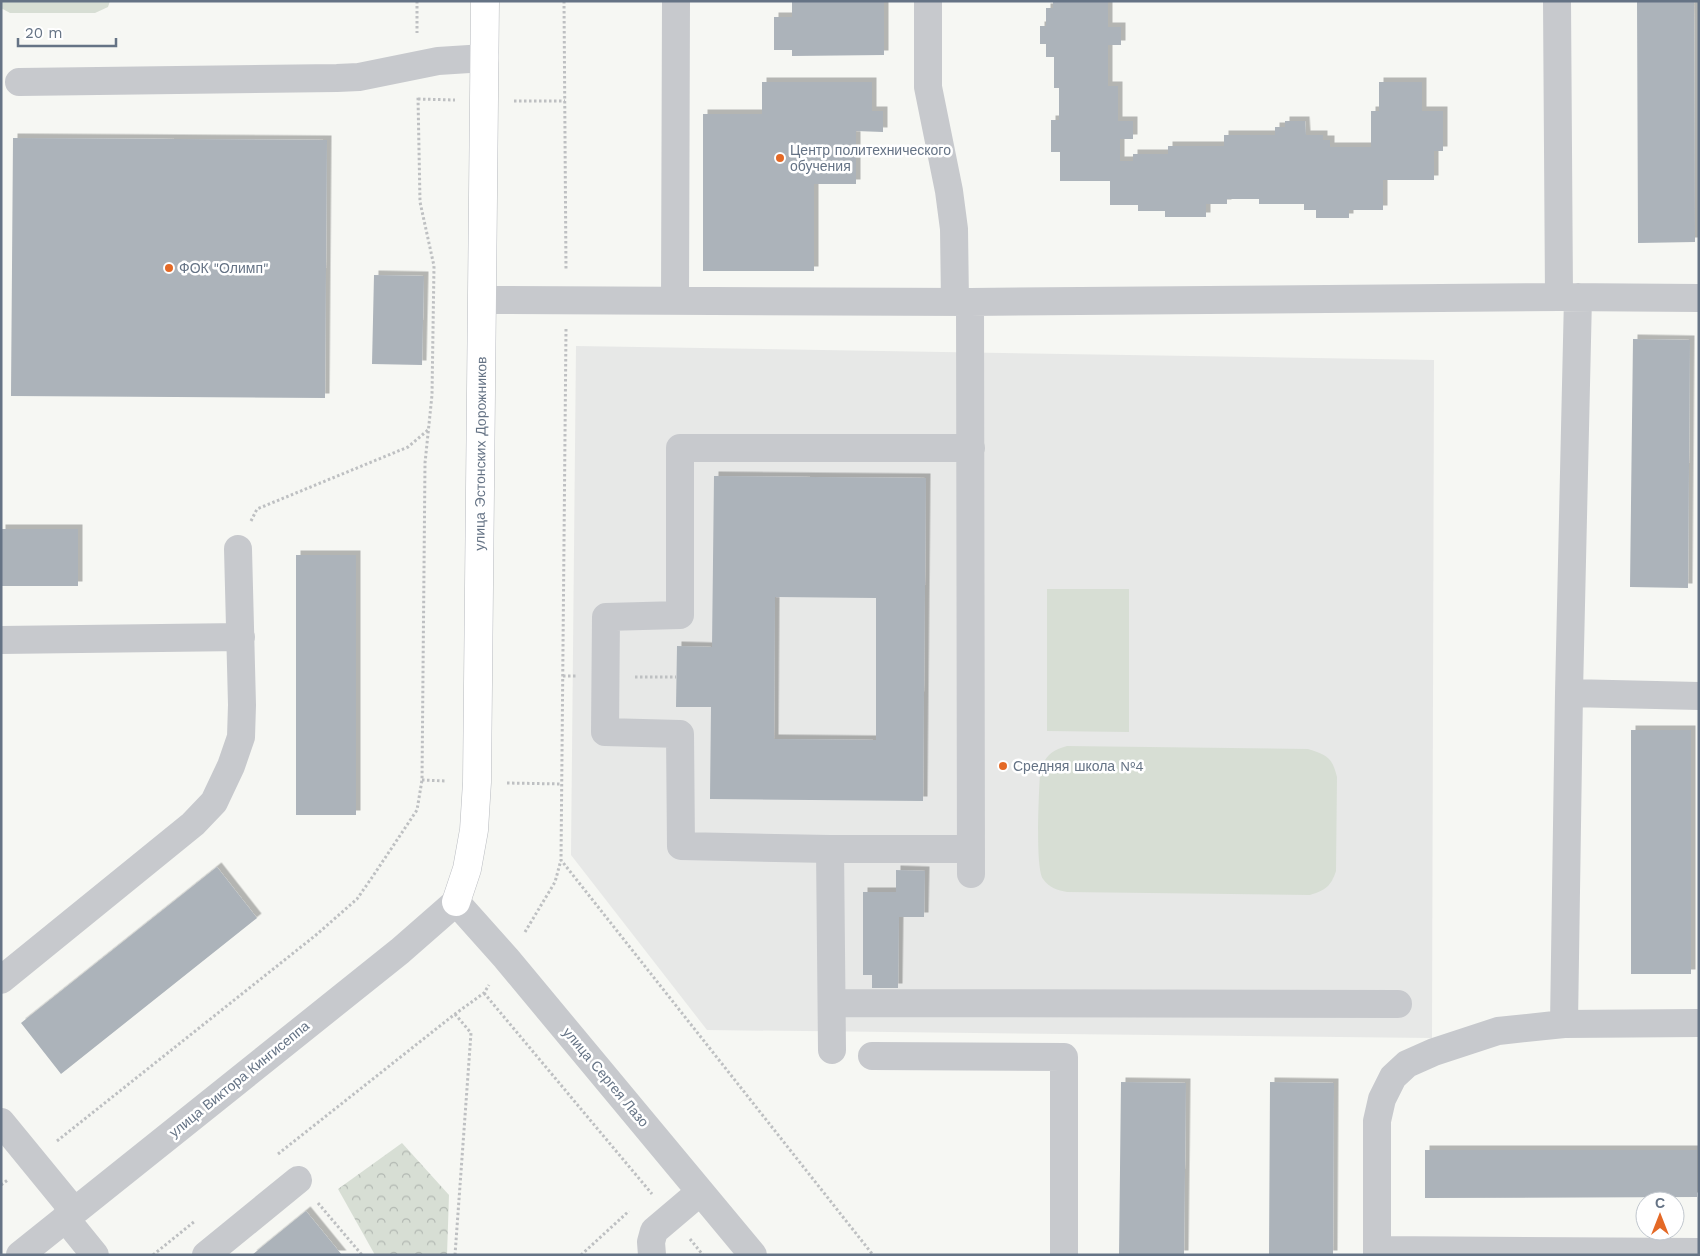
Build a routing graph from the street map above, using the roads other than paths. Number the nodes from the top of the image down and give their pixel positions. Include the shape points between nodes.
1 (485, 1) edge
2 (676, 1) edge
3 (928, 1) edge
4 (1557, 1) edge
5 (485, 58) junction
6 (19, 82) dead end
7 (1569, 297) junction
8 (1699, 298) edge
9 (483, 300) junction
10 (675, 300) junction
11 (963, 302) junction
12 (971, 448) junction
13 (238, 549) road end
14 (241, 637) junction
15 (1, 640) edge
16 (1568, 693) junction
17 (1699, 696) edge
18 (830, 850) junction
19 (456, 902) junction
20 (1, 980) edge
21 (832, 1003) junction
22 (1398, 1004) dead end
23 (1699, 1023) edge
24 (1564, 1024) junction
25 (832, 1050) dead end
26 (872, 1056) dead end
27 (1, 1122) edge
28 (298, 1180) dead end
29 (700, 1192) junction
30 (70, 1214) junction
31 (1377, 1252) edge
32 (1699, 1252) edge
33 (20, 1255) edge
34 (95, 1255) edge
35 (206, 1255) edge
36 (652, 1255) edge
37 (753, 1255) edge
38 (1064, 1255) edge

1 - 5 main road, улица Эстонских Дорожников
2 - 10 street
3 - 11 street via 928,87 949,191
4 - 7 street
5 - 6 street via 448,60 359,77
5 - 9 main road, улица Эстонских Дорожников
7 - 8 street
7 - 11 street
7 - 16 street
9 - 10 street
9 - 19 main road, улица Эстонских Дорожников via 477,782 468,869
10 - 11 street
11 - 12 street
12 - 18 street via 971,862
12 - 18 street via 680,448 680,616 606,616 605,732 680,734 681,846
13 - 14 street
14 - 15 street
14 - 20 street via 241,737 214,802 193,824
16 - 17 street
16 - 24 street
18 - 21 street
19 - 29 street, улица Сергея Лазо
19 - 30 street, улица Виктора Кингисеппа via 400,951
21 - 22 street
21 - 25 street
23 - 24 street
24 - 31 street via 1498,1031 1434,1052 1407,1064 1393,1077 1382,1099 1377,1122
26 - 38 street via 1064,1057
27 - 30 street
28 - 35 street
29 - 36 street via 654,1231
29 - 37 street, улица Сергея Лазо
30 - 33 street, улица Виктора Кингисеппа
30 - 34 street
31 - 32 street

